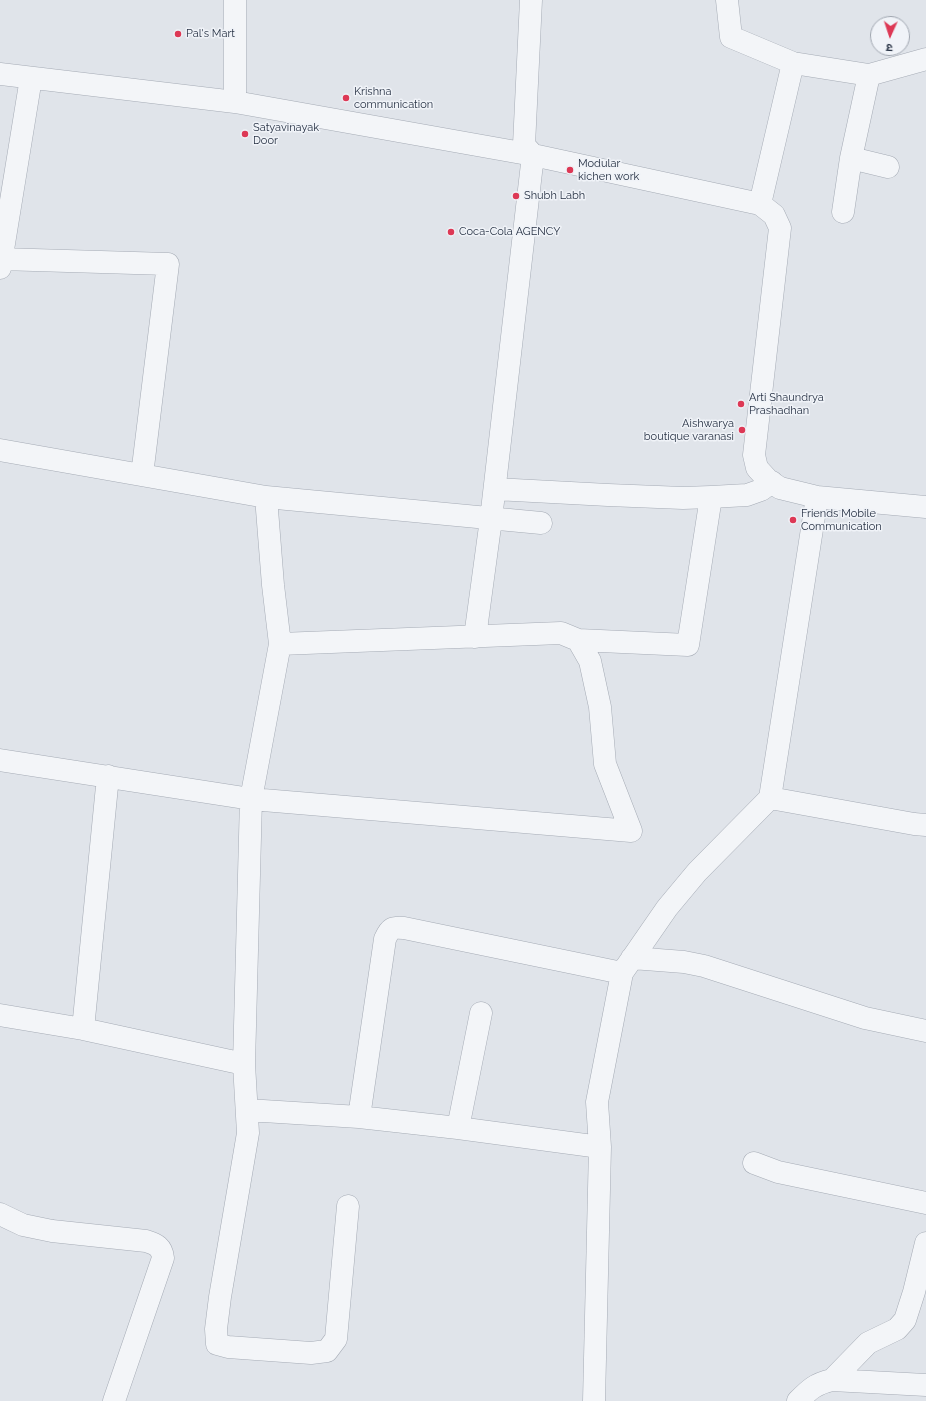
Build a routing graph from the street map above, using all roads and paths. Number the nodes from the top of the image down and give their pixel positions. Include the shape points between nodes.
1 (235, 0) edge
2 (531, 0) edge
3 (727, 0) edge
4 (926, 59) edge
5 (793, 63) junction
6 (0, 74) edge
7 (869, 75) junction
8 (31, 78) junction
9 (235, 102) junction
10 (533, 155) junction
11 (851, 158) junction
12 (888, 167) dead end
13 (760, 204) junction
14 (843, 212) dead end
15 (0, 262) edge
16 (0, 450) edge
17 (142, 475) junction
18 (772, 482) junction
19 (494, 489) junction
20 (266, 497) junction
21 (711, 497) junction
22 (817, 497) junction
23 (926, 507) edge
24 (491, 519) junction
25 (541, 523) dead end
26 (475, 637) junction
27 (578, 640) junction
28 (280, 644) junction
29 (0, 760) edge
30 (108, 776) junction
31 (770, 798) junction
32 (251, 799) junction
33 (926, 825) edge
34 (627, 965) junction
35 (481, 1013) dead end
36 (0, 1015) edge
37 (83, 1029) junction
38 (926, 1031) edge
39 (244, 1064) junction
40 (247, 1110) junction
41 (358, 1117) junction
42 (458, 1128) junction
43 (600, 1147) junction
44 (754, 1163) dead end
45 (926, 1202) edge
46 (348, 1206) dead end
47 (0, 1214) edge
48 (926, 1243) edge
49 (832, 1380) junction
50 (926, 1385) edge
51 (114, 1401) edge
52 (594, 1401) edge
53 (798, 1401) edge

1 - 9 street
2 - 10 street via 524,145
3 - 5 street via 731,37
4 - 7 street
5 - 7 street
5 - 13 street
6 - 8 street
7 - 11 street
8 - 9 street
8 - 15 street
9 - 10 street
10 - 13 street
10 - 19 street
11 - 12 street
11 - 14 street
13 - 18 street via 774,214 780,228 754,455 757,468
15 - 17 street via 168,264
16 - 17 street
17 - 20 street
18 - 21 street via 761,490 747,495
18 - 22 street via 780,488
19 - 21 street via 616,496
19 - 24 street
20 - 24 street
20 - 28 street
21 - 27 street via 688,645
22 - 23 street
22 - 31 street
24 - 25 street
24 - 26 street
26 - 27 street via 561,633
26 - 28 street
27 - 32 street via 590,661 600,706 605,764 631,831
28 - 32 street
29 - 30 street
30 - 32 street
30 - 37 street
31 - 33 street
31 - 34 street via 667,908
32 - 39 street
34 - 38 street via 684,962 704,966 865,1018
34 - 41 street via 404,928 389,930 385,939
34 - 43 street via 597,1102
35 - 42 street
36 - 37 street
37 - 39 street
39 - 40 street
40 - 41 street
40 - 46 street via 248,1133 220,1297 217,1344 311,1353 327,1351 336,1339
41 - 42 street
42 - 43 street
43 - 52 street
44 - 45 street via 778,1172
47 - 51 street via 23,1224 52,1231 146,1241 157,1244 160,1248 163,1258
48 - 49 street via 905,1320 897,1329 868,1343
49 - 50 street
49 - 53 street via 811,1388

